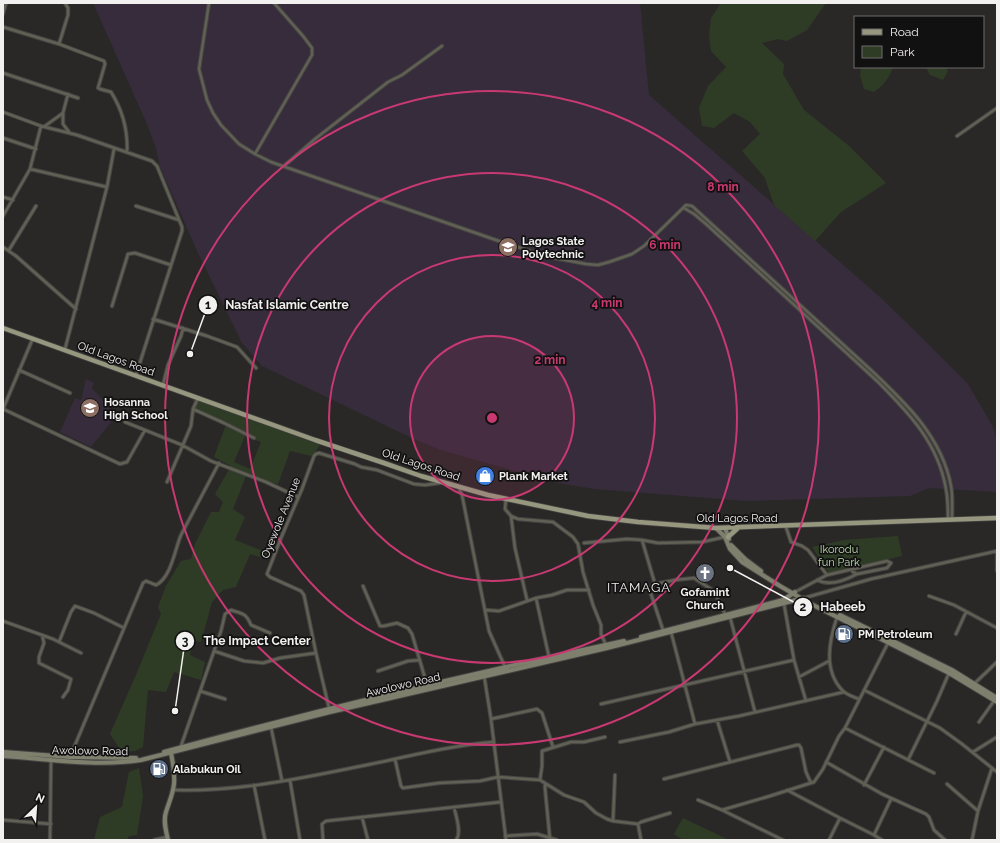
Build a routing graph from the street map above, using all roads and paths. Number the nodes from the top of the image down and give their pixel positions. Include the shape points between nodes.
1 (6, 3) edge
2 (65, 3) edge
3 (209, 3) edge
4 (274, 3) edge
5 (3, 14) edge
6 (3, 27) edge
7 (59, 44) junction
8 (442, 46) dead end
9 (3, 74) edge
10 (68, 94) junction
11 (78, 98) dead end
12 (997, 108) edge
13 (3, 112) edge
14 (63, 113) junction
15 (43, 126) junction
16 (70, 133) junction
17 (957, 136) dead end
18 (3, 138) edge
19 (36, 149) junction
20 (114, 149) junction
21 (127, 152) junction
22 (255, 154) junction
23 (284, 166) junction
24 (30, 169) junction
25 (106, 186) junction
26 (3, 197) edge
27 (13, 200) junction
28 (36, 206) dead end
29 (136, 206) dead end
30 (684, 208) junction
31 (3, 216) edge
32 (179, 220) junction
33 (3, 247) edge
34 (9, 250) junction
35 (171, 265) junction
36 (112, 306) dead end
37 (76, 309) junction
38 (153, 319) junction
39 (3, 328) edge
40 (183, 328) junction
41 (33, 338) junction
42 (65, 350) junction
43 (256, 368) dead end
44 (19, 370) junction
45 (136, 376) junction
46 (163, 385) junction
47 (70, 394) dead end
48 (198, 398) junction
49 (193, 409) junction
50 (125, 422) dead end
51 (145, 430) junction
52 (254, 438) dead end
53 (182, 445) junction
54 (219, 463) junction
55 (167, 482) dead end
56 (443, 483) junction
57 (459, 488) junction
58 (298, 497) junction
59 (506, 499) junction
60 (511, 516) junction
61 (997, 518) edge
62 (950, 520) junction
63 (786, 527) junction
64 (716, 528) junction
65 (725, 528) junction
66 (738, 528) junction
67 (726, 537) junction
68 (642, 540) junction
69 (584, 543) dead end
70 (997, 552) edge
71 (851, 569) junction
72 (997, 571) edge
73 (857, 574) junction
74 (827, 575) junction
75 (817, 580) junction
76 (655, 584) junction
77 (363, 586) dead end
78 (589, 590) junction
79 (794, 593) junction
80 (929, 596) dead end
81 (536, 598) junction
82 (803, 598) junction
83 (527, 600) junction
84 (784, 604) junction
85 (486, 610) junction
86 (966, 612) junction
87 (725, 614) junction
88 (730, 617) junction
89 (837, 617) junction
90 (3, 620) edge
91 (124, 628) junction
92 (997, 628) edge
93 (663, 630) junction
94 (671, 632) junction
95 (270, 633) dead end
96 (42, 634) junction
97 (956, 634) dead end
98 (59, 642) junction
99 (888, 643) junction
100 (606, 645) junction
101 (214, 652) junction
102 (81, 653) dead end
103 (316, 653) junction
104 (549, 657) junction
105 (420, 660) junction
106 (794, 660) junction
107 (829, 661) junction
108 (929, 661) junction
109 (997, 662) edge
110 (504, 667) junction
111 (378, 671) dead end
112 (744, 671) junction
113 (949, 673) junction
114 (484, 675) junction
115 (799, 677) junction
116 (975, 683) junction
117 (684, 685) junction
118 (427, 686) junction
119 (864, 690) junction
120 (200, 691) junction
121 (844, 692) junction
122 (63, 698) dead end
123 (225, 699) dead end
124 (859, 699) junction
125 (996, 700) edge
126 (806, 701) junction
127 (601, 704) dead end
128 (329, 708) junction
129 (755, 712) junction
130 (491, 719) junction
131 (717, 720) junction
132 (927, 722) junction
133 (979, 722) dead end
134 (695, 724) junction
135 (271, 726) junction
136 (845, 728) junction
137 (605, 737) dead end
138 (997, 737) edge
139 (494, 742) junction
140 (620, 742) dead end
141 (181, 746) junction
142 (553, 747) junction
143 (884, 747) junction
144 (3, 752) edge
145 (973, 752) junction
146 (171, 753) junction
147 (3, 756) edge
148 (70, 757) junction
149 (141, 759) junction
150 (395, 759) junction
151 (51, 760) junction
152 (135, 760) junction
153 (908, 760) junction
154 (730, 762) junction
155 (826, 762) junction
156 (992, 768) junction
157 (997, 772) edge
158 (934, 773) dead end
159 (614, 775) dead end
160 (498, 777) junction
161 (664, 779) dead end
162 (290, 780) junction
163 (540, 780) junction
164 (282, 781) junction
165 (545, 783) junction
166 (811, 783) junction
167 (947, 784) dead end
168 (254, 785) junction
169 (864, 785) junction
170 (174, 790) junction
171 (786, 790) junction
172 (891, 799) junction
173 (698, 800) dead end
174 (501, 802) junction
175 (454, 808) junction
176 (722, 810) junction
177 (978, 811) junction
178 (670, 813) dead end
179 (362, 817) junction
180 (840, 818) junction
181 (3, 820) edge
182 (614, 822) junction
183 (51, 824) junction
184 (638, 824) junction
185 (874, 835) junction
186 (505, 836) junction
187 (168, 838) edge
188 (550, 839) edge
189 (50, 840) edge
190 (154, 840) edge
191 (265, 840) edge
192 (300, 840) edge
193 (323, 840) edge
194 (368, 840) edge
195 (456, 840) edge
196 (506, 840) edge
197 (557, 840) edge
198 (641, 840) edge
199 (783, 840) edge
200 (829, 840) edge
201 (882, 840) edge
202 (945, 840) edge
203 (972, 840) edge

1 - 5 street
2 - 7 street via 68,15
3 - 22 street via 199,69 202,87 212,113 221,125 239,144
4 - 22 street via 304,36 312,48 312,56
6 - 7 street
7 - 21 street via 104,61 98,88 111,92 126,122
8 - 23 street via 388,82
9 - 10 street
10 - 11 street
10 - 14 street
12 - 17 street
13 - 15 street
14 - 15 street
14 - 16 street via 63,124
15 - 16 street
15 - 19 street
16 - 20 street
18 - 19 street
19 - 24 street
20 - 21 street
20 - 25 street
21 - 32 street via 155,163
22 - 23 street
23 - 30 street via 496,240 549,257 586,264 598,265 632,254
24 - 25 street
24 - 27 street
25 - 37 street
26 - 27 street
27 - 31 street
28 - 34 street
29 - 32 street
30 - 62 street via 706,224 877,381 914,420 932,447 939,466 946,489
30 - 62 street via 686,205 692,206 872,370 917,417 937,445 951,485
32 - 35 street via 182,231
33 - 34 street
34 - 37 street
35 - 36 street via 134,253 128,254
35 - 38 street
37 - 42 street
38 - 40 street
38 - 45 street
39 - 41 main road, Old Lagos Road
40 - 43 street via 238,348
40 - 46 street
41 - 42 main road, Old Lagos Road
41 - 44 street
42 - 45 main road, Old Lagos Road
44 - 47 street
44 - 51 street via 3,409 120,464 127,462
45 - 46 main road, Old Lagos Road
46 - 48 main road, Old Lagos Road
48 - 49 street
48 - 56 main road, Old Lagos Road
49 - 52 street
49 - 53 street via 191,426
50 - 51 street
51 - 53 street
53 - 54 street
53 - 55 street
54 - 58 street
54 - 91 street via 181,535 173,561 162,581 156,585 146,581 143,583
56 - 57 main road, Old Lagos Road
56 - 58 street, Oyewole Avenue via 414,484 319,453 316,454
57 - 59 main road, Old Lagos Road
57 - 85 street
58 - 103 street, Oyewole Avenue via 267,574 297,588 304,595
59 - 60 street via 505,509
59 - 64 main road, Old Lagos Road via 588,516
60 - 78 street via 553,522 573,537 578,544
60 - 83 street via 518,565
61 - 62 main road, Old Lagos Road
62 - 63 main road, Old Lagos Road
63 - 66 main road, Old Lagos Road
63 - 74 street via 791,542 808,550
64 - 65 main road, Old Lagos Road
64 - 67 main road
65 - 66 main road, Old Lagos Road
65 - 67 main road
66 - 67 main road
67 - 68 street via 695,542 658,543
67 - 79 main road via 733,549 745,559
68 - 69 street
68 - 76 street
70 - 72 street
70 - 82 street via 877,578
71 - 73 street
71 - 73 street via 887,561 891,563 887,568
71 - 74 street
73 - 75 street via 839,582
74 - 75 street
75 - 79 street
76 - 87 street via 694,578 714,591
76 - 93 street via 650,587 650,592
77 - 105 street via 379,624 382,626 397,623 408,628
78 - 81 street via 567,590
78 - 100 street
79 - 82 main road
79 - 87 main road, Awolowo Road via 783,600
80 - 86 street
81 - 83 street
81 - 104 street
82 - 84 main road, Awolowo Road
82 - 89 main road
82 - 108 main road
83 - 85 street via 499,611
84 - 88 main road, Awolowo Road
84 - 106 street
85 - 110 street via 489,631
86 - 92 street
86 - 97 street
87 - 93 main road, Awolowo Road
88 - 94 main road, Awolowo Road
88 - 112 street
89 - 99 main road
89 - 107 street
90 - 96 street
91 - 98 street via 74,606
91 - 148 street
93 - 100 main road, Awolowo Road
94 - 114 main road, Awolowo Road
94 - 117 street
95 - 101 street via 251,625 245,614 231,610 225,614
96 - 98 street
96 - 122 street via 44,643 39,663 71,680
98 - 102 street
99 - 108 main road
99 - 119 street
100 - 104 main road, Awolowo Road
101 - 103 street via 244,661 263,663
101 - 120 street
103 - 128 street, Oyewole Avenue
104 - 110 main road, Awolowo Road
105 - 111 street via 408,661
105 - 118 street
106 - 112 street
106 - 115 street
107 - 115 street
107 - 121 street via 832,674
108 - 113 main road
108 - 116 main road
109 - 116 street
110 - 114 main road, Awolowo Road
112 - 117 street
112 - 129 street
113 - 125 main road
113 - 132 street
114 - 118 main road, Awolowo Road
114 - 130 street
114 - 135 main road, Awolowo Road
115 - 126 street
116 - 125 main road
117 - 127 street
117 - 134 street
118 - 128 main road, Awolowo Road
119 - 124 street
119 - 132 street
120 - 123 street
120 - 141 street
121 - 124 street
121 - 126 street
124 - 136 street
125 - 133 street
126 - 129 street
128 - 141 main road, Awolowo Road
129 - 131 street
130 - 139 street
130 - 142 street via 534,709 540,710
131 - 134 street
131 - 154 street
132 - 145 street via 940,728
132 - 153 street
134 - 140 street
135 - 146 main road, Awolowo Road
135 - 164 street
136 - 143 street
136 - 155 street
137 - 142 street
138 - 145 street
139 - 150 street via 455,746
139 - 160 street
141 - 149 main road, Awolowo Road
142 - 163 street via 542,752
143 - 153 street
143 - 169 street
144 - 148 main road, Awolowo Road
145 - 156 street
146 - 149 main road, Awolowo Road
146 - 170 main road
147 - 151 main road, Awolowo Road
148 - 152 main road, Awolowo Road
149 - 152 main road, Awolowo Road
150 - 160 street via 403,788
150 - 162 street
151 - 152 main road, Awolowo Road
151 - 183 street
153 - 158 street
154 - 161 street
154 - 166 street via 799,745
155 - 166 street via 818,777
155 - 169 street
156 - 157 street
156 - 177 street
159 - 182 street
160 - 163 street
160 - 174 street
162 - 164 street
162 - 192 street
163 - 165 street
164 - 168 street
165 - 182 street via 564,795 584,802 596,813
165 - 188 street
166 - 171 street
167 - 177 street
168 - 170 street via 203,791
168 - 191 street
169 - 172 street
170 - 187 main road via 166,813
171 - 176 street
171 - 180 street
172 - 185 street
172 - 202 street via 926,814 934,830
173 - 176 street
174 - 175 street
174 - 186 street
175 - 179 street
175 - 195 street via 459,834
176 - 199 street
177 - 203 street
178 - 184 street
179 - 193 street via 326,821 322,824
179 - 194 street
180 - 185 street
180 - 200 street
181 - 183 street
182 - 184 street
183 - 189 street
184 - 198 street
185 - 201 street
186 - 188 street via 537,834
186 - 196 street
187 - 190 street
188 - 197 street

